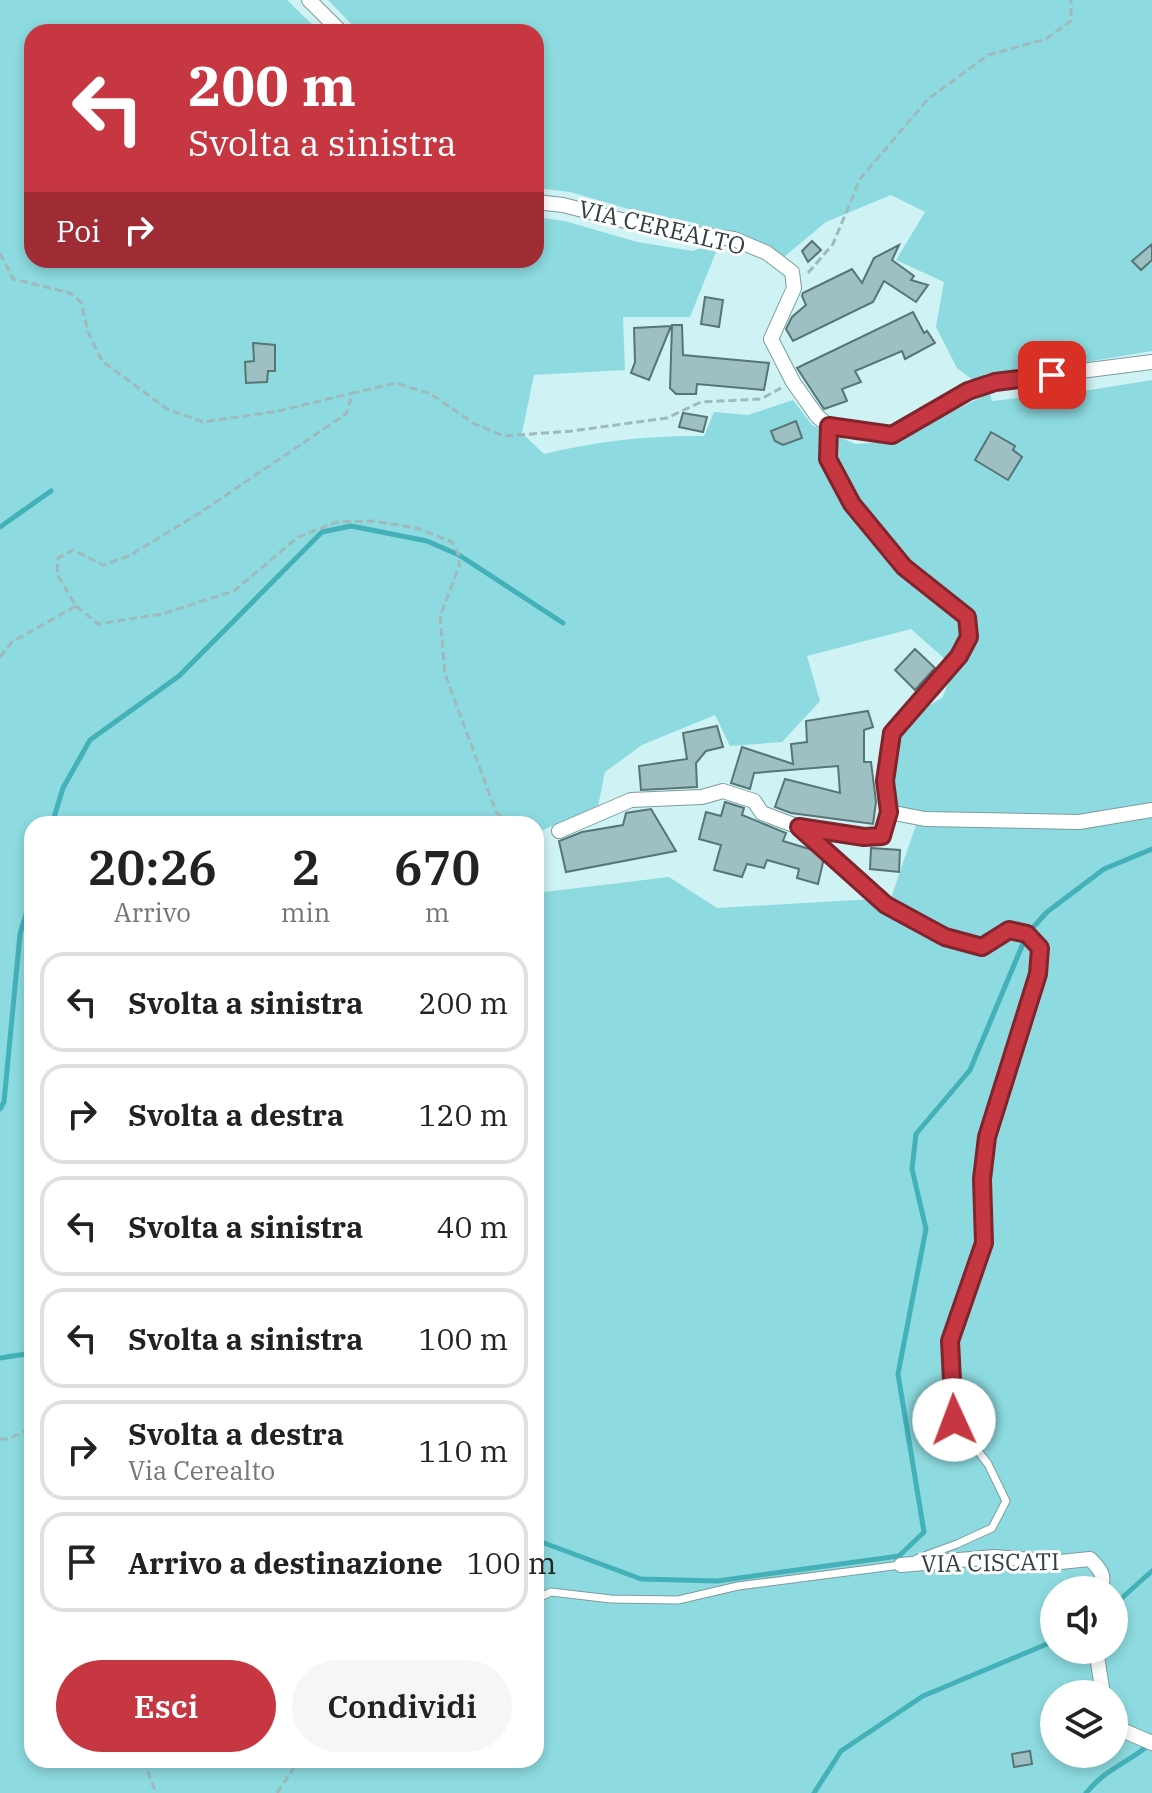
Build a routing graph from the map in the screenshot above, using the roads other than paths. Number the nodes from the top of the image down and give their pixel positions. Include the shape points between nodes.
1 (309, 0) edge
2 (333, 24) edge
3 (544, 203) edge
4 (1152, 362) edge
5 (829, 426) junction
6 (1152, 810) edge
7 (889, 812) junction
8 (799, 827) junction
9 (559, 831) dead end
10 (901, 1565) junction
11 (1103, 1576) edge
12 (544, 1595) edge
13 (1128, 1733) edge
14 (1152, 1743) edge

1 - 2 street
3 - 5 street, VIA CEREALTO via 657,229 734,239 767,253 792,272 794,288 771,339 793,382
4 - 5 street via 995,382 968,391 892,435
5 - 7 street via 828,459 852,504 904,567 967,617 969,637 959,656 892,733 885,781
6 - 7 street via 1079,822 925,819
7 - 8 street via 882,836
8 - 9 street via 762,813 754,801 723,791 631,800
8 - 10 lane via 886,905 945,937 982,947 1009,930 1027,934 1040,948 1038,974 987,1137 984,1243 950,1341 954,1420 988,1464 1006,1501 992,1528
10 - 11 street, VIA CISCATI via 994,1557 1090,1559
10 - 12 lane via 738,1586 678,1600
13 - 14 street

